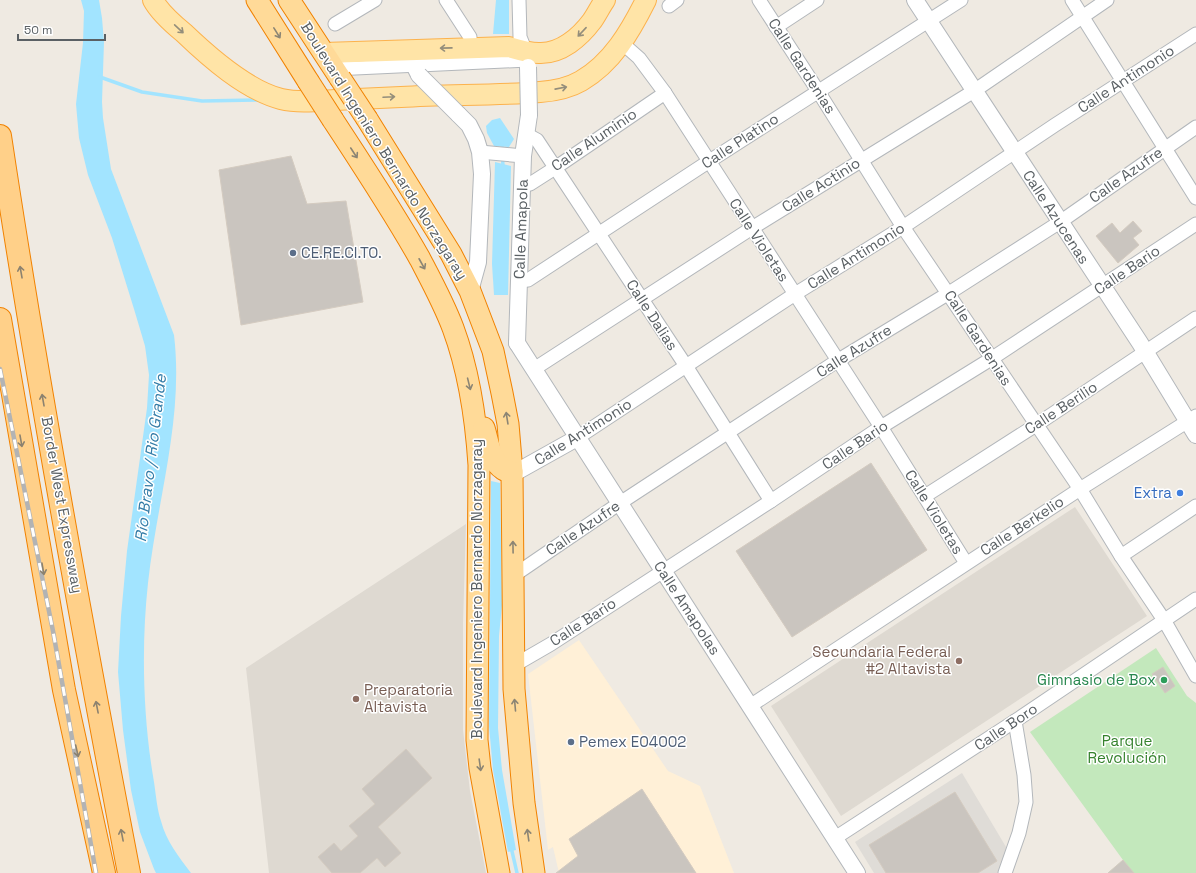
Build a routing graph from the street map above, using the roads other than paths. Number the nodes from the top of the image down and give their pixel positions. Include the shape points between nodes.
1 (153, 0) edge
2 (257, 0) edge
3 (289, 0) edge
4 (375, 0) edge
5 (446, 0) edge
6 (519, 0) edge
7 (646, 0) edge
8 (759, 0) edge
9 (817, 0) edge
10 (915, 0) edge
11 (961, 0) edge
12 (1072, 0) edge
13 (1107, 0) edge
14 (603, 1) edge
15 (1083, 16) junction
16 (929, 21) junction
17 (335, 24) dead end
18 (776, 27) junction
19 (1196, 34) edge
20 (622, 43) junction
21 (470, 48) junction
22 (527, 59) junction
23 (415, 63) junction
24 (333, 67) junction
25 (1122, 81) junction
26 (818, 91) junction
27 (974, 91) junction
28 (665, 93) junction
29 (1196, 127) edge
30 (526, 134) junction
31 (0, 136) edge
32 (1164, 148) junction
33 (1014, 152) junction
34 (486, 153) junction
35 (518, 155) junction
36 (862, 160) junction
37 (708, 162) junction
38 (555, 168) junction
39 (523, 186) junction
40 (1196, 198) edge
41 (1060, 222) junction
42 (1196, 224) edge
43 (903, 227) junction
44 (752, 228) junction
45 (599, 233) junction
46 (519, 281) junction
47 (1102, 286) junction
48 (470, 291) junction
49 (949, 293) junction
50 (795, 294) junction
51 (642, 300) junction
52 (1196, 318) edge
53 (0, 319) edge
54 (517, 343) junction
55 (492, 351) junction
56 (1146, 353) junction
57 (991, 359) junction
58 (837, 361) junction
59 (686, 366) junction
60 (534, 369) junction
61 (474, 412) junction
62 (1193, 424) edge
63 (1036, 425) junction
64 (881, 427) junction
65 (728, 433) junction
66 (577, 438) junction
67 (512, 472) junction
68 (1080, 489) junction
69 (925, 496) junction
70 (771, 501) junction
71 (620, 503) junction
72 (1196, 506) edge
73 (1121, 556) junction
74 (966, 563) junction
75 (664, 571) junction
76 (513, 576) junction
77 (1196, 599) edge
78 (1164, 620) junction
79 (513, 666) junction
80 (1196, 676) edge
81 (750, 706) junction
82 (1016, 721) junction
83 (835, 838) junction
84 (515, 866) edge
85 (104, 873) edge
86 (129, 873) edge
87 (857, 873) edge
88 (1005, 873) edge

1 -> 20 main road via 176,26 231,73 280,98 304,102 541,92 567,87 580,81 605,63
2 -> 61 highway, Boulevard Ingeniero Bernardo Norzagaray, bridge via 398,220 438,292 462,355
3 - 24 highway, Boulevard Ingeniero Bernardo Norzagaray
4 - 17 street
5 - 21 street via 470,37
6 - 22 street via 520,37
7 - 20 main road
8 - 18 street, Calle Gardenias
9 - 18 street
10 - 16 street, Calle Azucenas
11 - 16 street, Calle Platino
12 - 15 street
13 - 15 street, Calle Actinio
14 -> 22 main road via 592,20 567,45
15 - 25 street
15 - 27 street, Calle Actinio
16 - 26 street, Calle Platino
16 - 27 street, Calle Azucenas
18 - 26 street, Calle Gardenias
19 - 25 street, Calle Antimonio
20 - 28 street, Calle Violetas via 639,58
21 - 22 main road via 509,47
21 -> 23 main road
22 - 23 street
22 - 30 street, Calle Amapola, bridge via 529,115
23 - 24 main road
23 - 34 street, bridge via 469,125
24 - 48 highway, Boulevard Ingeniero Bernardo Norzagaray, bridge via 451,254
25 - 32 street
25 - 33 street, Calle Antimonio
26 - 36 street, Calle Gardenias
26 - 37 street, Calle Platino
27 - 33 street, Calle Azucenas
27 - 36 street, Calle Actinio
28 - 37 street, Calle Violetas
28 - 38 street, Calle Aluminio
29 - 32 street, Calle Azufre
30 - 35 street, Calle Amapola
30 - 38 street, Calle Dalias via 537,140
86 -> 31 highway, Border West Expressway via 92,680
32 - 40 street
32 - 41 street, Calle Azufre
33 - 41 street, Calle Azucenas
33 - 43 street, Calle Antimonio
34 - 35 street
34 - 48 street via 482,174 478,262
35 - 39 street, Calle Amapola
36 - 43 street, Calle Gardenias
36 - 44 street, Calle Actinio
37 - 44 street, Calle Violetas
37 - 45 street, Calle Platino
38 - 39 street, Calle Aluminio
38 - 45 street, Calle Dalias
39 - 46 street, Calle Amapola
41 - 47 street, Calle Azucenas
41 - 49 street, Calle Azufre
42 - 47 street, Calle Bario
43 - 49 street, Calle Gardenias
43 - 50 street, Calle Antimonio
44 - 50 street, Calle Violetas
44 - 51 street, Calle Actinio
45 - 46 street, Calle Platino via 528,280
45 - 51 street, Calle Dalias
46 - 54 street, Calle Amapola
47 - 56 street, Calle Azucenas
47 - 57 street, Calle Bario
48 - 55 highway, Boulevard Ingeniero Bernardo Norzagaray
49 - 57 street, Calle Gardenias
49 - 58 street, Calle Azufre
50 - 58 street, Calle Violetas
50 - 59 street, Calle Antimonio
51 - 59 street, Calle Dalias
51 - 60 street, Calle Actinio
52 - 56 street, Calle Berilio
53 -> 85 highway, Border West Expressway via 64,690
54 - 55 street
54 - 60 street, Calle Amapolas
67 -> 55 highway, Boulevard Ingeniero Bernardo Norzagaray via 508,424
56 - 62 street, Calle Azucenas
56 - 63 street, Calle Berilio
57 - 63 street, Calle Gardenias
57 - 64 street, Calle Bario
58 - 64 street, Calle Violetas
58 - 65 street, Calle Azufre
59 - 65 street, Calle Dalias
59 - 66 street, Calle Antimonio
60 - 66 street, Calle Amapolas
61 - 67 highway via 482,422 496,461 503,469
61 -> 84 highway, Boulevard Ingeniero Bernardo Norzagaray via 478,465 477,740 480,768
62 - 68 street, Calle Berkelio
63 - 68 street, Calle Gardenias
63 - 69 street, Calle Berilio
64 - 69 street, Calle Violetas
64 - 70 street, Calle Bario
65 - 70 street, Calle Dalias
65 - 71 street, Calle Azufre
66 - 67 street, Calle Antimonio
66 - 71 street, Calle Amapolas
76 -> 67 highway, Boulevard Ingeniero Bernardo Norzagaray
68 - 73 street, Calle Gardenias
68 - 74 street, Calle Berkelio
69 - 74 street, Calle Violetas
70 - 75 street, Calle Bario
71 - 75 street, Calle Amapolas
71 - 76 street, Calle Azufre
72 - 73 street
73 - 78 street, Calle Gardenias
74 - 81 street, Calle Berkelio
75 - 79 street, Calle Bario
75 - 81 street, Calle Amapolas
76 - 79 highway, Boulevard Ingeniero Bernardo Norzagaray
77 - 78 street, Calle Boro
78 - 80 street, Calle Gardenias
78 - 82 street, Calle Boro
84 -> 79 highway, Boulevard Ingeniero Bernardo Norzagaray via 524,803
81 - 83 street, Calle Amapolas
82 - 83 street, Calle Boro
82 - 88 street via 1026,802 1019,834
83 - 87 street, Calle Amapolas

